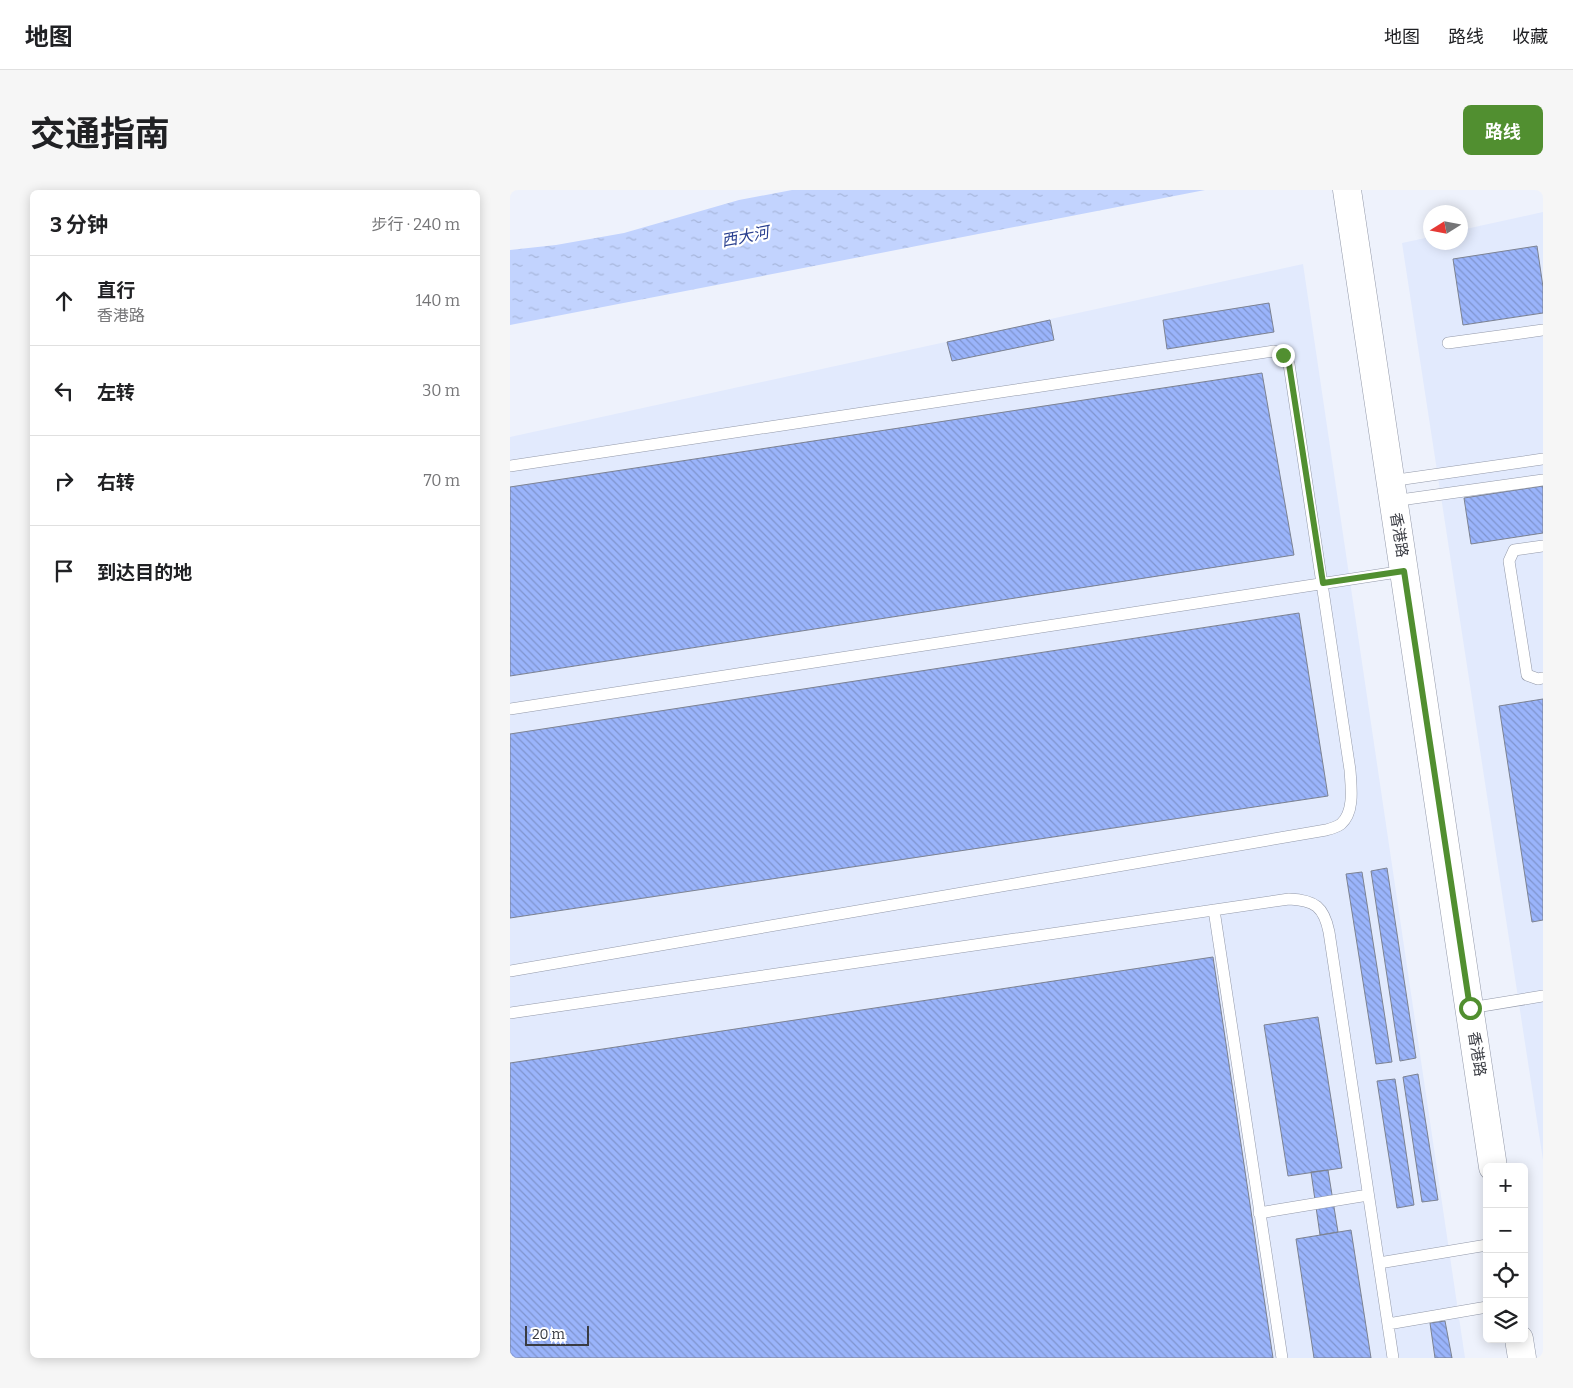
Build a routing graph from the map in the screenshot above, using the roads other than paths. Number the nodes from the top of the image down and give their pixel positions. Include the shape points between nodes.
1 (1347, 195) edge
2 (1543, 330) edge
3 (1448, 344) dead end
4 (1543, 459) edge
5 (510, 466) edge
6 (1543, 480) edge
7 (1392, 491) junction
8 (1543, 546) edge
9 (1404, 571) junction
10 (1323, 583) junction
11 (1543, 678) edge
12 (510, 709) edge
13 (1214, 910) junction
14 (510, 971) edge
15 (1543, 996) edge
16 (1470, 1008) junction
17 (510, 1013) edge
18 (1492, 1163) edge
19 (1368, 1196) junction
20 (1260, 1213) junction
21 (1483, 1246) edge
22 (1378, 1263) junction
23 (1483, 1308) edge
24 (1388, 1324) junction
25 (1520, 1343) edge
26 (1282, 1358) edge
27 (1393, 1358) edge
28 (1522, 1358) edge

1 - 7 street, 香港路
2 - 3 lane
4 - 7 lane
5 - 10 lane via 1274,351 1283,355 1289,364
6 - 7 lane
7 - 9 street, 香港路
8 - 11 lane via 1514,550 1509,561 1527,675
9 - 10 lane
9 - 16 street, 香港路
10 - 12 lane
10 - 14 lane via 1352,793 1349,812 1341,824 1316,832
13 - 17 lane
13 - 19 lane via 1289,898 1309,901 1322,911 1328,932
13 - 20 lane
15 - 16 lane
16 - 18 street, 香港路
19 - 20 lane
19 - 22 lane
20 - 26 lane
21 - 22 lane
22 - 24 lane
23 - 24 lane
24 - 27 lane
25 - 28 street

